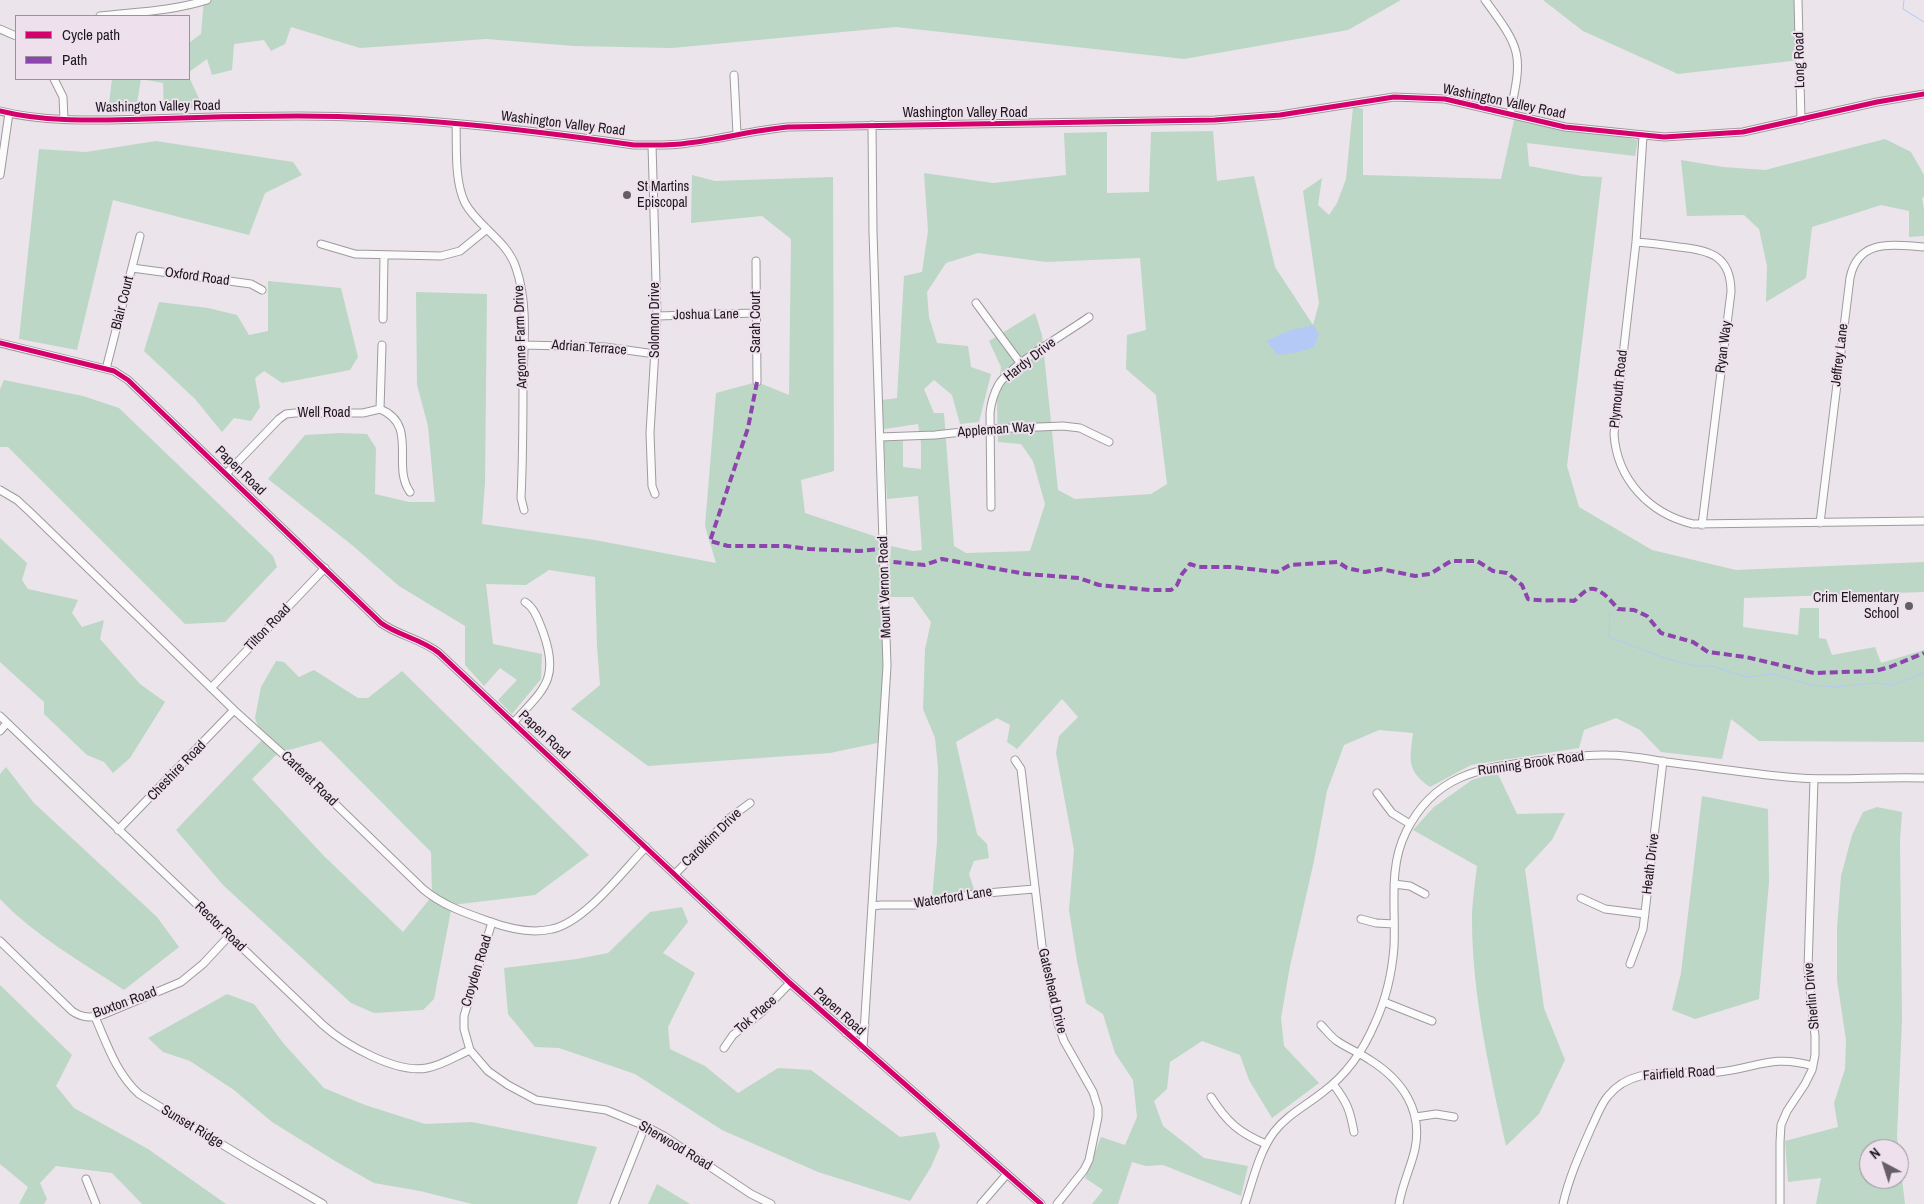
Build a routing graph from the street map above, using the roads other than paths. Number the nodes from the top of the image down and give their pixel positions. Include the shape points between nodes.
1 (207, 0) edge
2 (1485, 0) edge
3 (1798, 0) edge
4 (109, 15) edge
5 (0, 30) edge
6 (15, 36) edge
7 (734, 75) dead end
8 (55, 80) edge
9 (1924, 94) edge
10 (0, 111) edge
11 (10, 113) junction
12 (1510, 114) junction
13 (64, 119) junction
14 (1801, 120) junction
15 (456, 124) junction
16 (872, 125) junction
17 (737, 134) junction
18 (1643, 136) junction
19 (652, 145) junction
20 (0, 175) edge
21 (487, 229) junction
22 (140, 236) dead end
23 (1636, 242) junction
24 (321, 244) dead end
25 (1924, 247) edge
26 (384, 256) junction
27 (756, 261) dead end
28 (132, 268) junction
29 (262, 290) dead end
30 (976, 303) dead end
31 (755, 313) junction
32 (657, 316) junction
33 (1089, 317) dead end
34 (383, 319) dead end
35 (0, 343) edge
36 (382, 345) dead end
37 (524, 345) junction
38 (655, 354) junction
39 (1021, 364) junction
40 (106, 369) junction
41 (757, 382) dead end
42 (380, 410) junction
43 (989, 428) junction
44 (880, 437) junction
45 (1108, 442) dead end
46 (227, 473) junction
47 (0, 490) edge
48 (410, 492) dead end
49 (655, 494) dead end
50 (991, 507) dead end
51 (524, 510) dead end
52 (1924, 521) edge
53 (1820, 523) junction
54 (1702, 525) junction
55 (325, 568) junction
56 (525, 602) dead end
57 (211, 688) junction
58 (234, 710) junction
59 (0, 716) edge
60 (514, 722) junction
61 (7, 723) junction
62 (0, 731) edge
63 (1015, 760) dead end
64 (1662, 761) junction
65 (1924, 778) edge
66 (1814, 779) junction
67 (1377, 793) dead end
68 (750, 802) dead end
69 (1410, 824) junction
70 (118, 830) junction
71 (646, 847) junction
72 (675, 874) junction
73 (1394, 884) junction
74 (1034, 888) junction
75 (1425, 894) dead end
76 (1581, 898) dead end
77 (872, 906) junction
78 (1645, 914) junction
79 (1361, 919) dead end
80 (492, 922) junction
81 (1394, 924) junction
82 (229, 936) junction
83 (0, 941) edge
84 (1630, 964) dead end
85 (790, 983) junction
86 (1384, 1002) junction
87 (95, 1017) junction
88 (1432, 1021) dead end
89 (865, 1025) junction
90 (1321, 1025) dead end
91 (846, 1033) junction
92 (724, 1048) dead end
93 (863, 1048) junction
94 (470, 1050) junction
95 (1359, 1052) junction
96 (1812, 1066) junction
97 (1333, 1084) junction
98 (1211, 1097) dead end
99 (1416, 1117) junction
100 (1454, 1117) dead end
101 (645, 1126) junction
102 (1354, 1132) dead end
103 (1266, 1144) junction
104 (1007, 1174) junction
105 (86, 1179) dead end
106 (96, 1204) edge
107 (323, 1204) edge
108 (614, 1204) edge
109 (771, 1204) edge
110 (981, 1204) edge
111 (1041, 1204) edge
112 (1057, 1204) edge
113 (1245, 1204) edge
114 (1399, 1204) edge
115 (1563, 1204) edge
116 (1780, 1204) edge

1 - 4 street
2 - 12 street via 1510,35 1517,53 1518,78
3 - 14 street, Long Road
5 - 6 street
7 - 17 street
8 - 13 street via 62,93
9 - 14 street, Washington Valley Road
10 - 11 street, Washington Valley Road
11 - 13 street, Washington Valley Road
11 - 20 street
12 - 16 street, Washington Valley Road via 1446,99 1394,97 1280,115 1215,120
12 - 18 street, Washington Valley Road via 1565,127
13 - 15 street, Washington Valley Road via 318,116
14 - 18 street, Washington Valley Road via 1727,134
15 - 19 street, Washington Valley Road
15 - 21 street, Argonne Farm Drive via 460,188 466,204
16 - 17 street, Washington Valley Road via 788,127
16 - 44 street, Mount Vernon Road
17 - 19 street, Washington Valley Road via 688,143
18 - 23 street, Plymouth Road
19 - 32 street, Solomon Drive
21 - 26 street via 465,248 451,254
21 - 37 street, Argonne Farm Drive via 511,255 516,267 522,299
22 - 28 street, Blair Court
23 - 54 street, Plymouth Road via 1614,434 1616,450 1629,481 1655,508 1682,521
23 - 54 street, Ryan Way via 1711,253 1725,266 1730,278 1731,292
24 - 26 street via 355,254
25 - 53 street, Jeffrey Lane via 1876,246 1857,261 1852,270
26 - 34 street
27 - 31 street, Sarah Court
28 - 29 street, Oxford Road via 251,284
28 - 40 street, Blair Court
30 - 39 street
31 - 32 street, Joshua Lane
31 - 41 street, Sarah Court
32 - 38 street, Solomon Drive
33 - 39 street, Hardy Drive
35 - 40 street, Papen Road
36 - 42 street
37 - 38 street, Adrian Terrace via 606,347
37 - 51 street, Argonne Farm Drive via 520,498
38 - 49 street, Solomon Drive via 650,433
39 - 43 street, Hardy Drive via 999,385 990,405
40 - 46 street, Papen Road via 121,375 137,388
42 - 46 street, Well Road via 286,414
42 - 48 street via 392,415 401,430 405,482
43 - 44 street, Appleman Way via 935,436
43 - 45 street, Appleman Way via 1072,426
43 - 50 street, Hardy Drive
44 - 77 street, Mount Vernon Road via 887,666
46 - 55 street, Papen Road
47 - 57 street, Carteret Road via 30,512
52 - 53 street, Plymouth Road
53 - 54 street, Plymouth Road
55 - 57 street, Tilton Road
55 - 60 street, Papen Road via 381,623 434,648
56 - 60 street via 534,612 544,637 550,670 542,690
57 - 58 street, Carteret Road
58 - 70 street, Cheshire Road
58 - 80 street, Carteret Road via 432,896
59 - 61 street, Rector Road
60 - 71 street, Papen Road
61 - 62 street
61 - 70 street, Rector Road
63 - 74 street, Gateshead Drive via 1021,769
64 - 66 street, Running Brook Road
64 - 69 street, Running Brook Road via 1608,755 1506,765 1470,772 1437,793
64 - 78 street, Heath Drive
65 - 66 street, Running Brook Road
66 - 96 street, Sherlin Drive via 1808,969 1815,1036
67 - 69 street via 1392,813
68 - 72 street, Carolkim Drive
69 - 73 street, Running Brook Road via 1398,852
70 - 82 street, Rector Road
71 - 72 street, Papen Road
71 - 80 street, Carteret Road via 601,896 560,927 533,930
72 - 85 street, Papen Road
73 - 75 street via 1410,886
73 - 81 street, Running Brook Road
74 - 77 street, Waterford Lane via 915,905
74 - 112 street, Gateshead Drive via 1058,1024 1098,1108 1090,1160
76 - 78 street via 1605,909
77 - 89 street, Mount Vernon Road
78 - 84 street, Heath Drive
79 - 81 street
80 - 94 street, Croyden Road via 464,1016
81 - 86 street, Running Brook Road via 1392,967
82 - 87 street, Buxton Road via 181,982
82 - 94 street, Rector Road via 323,1025 358,1049 396,1065 420,1069
83 - 87 street, Buxton Road via 72,1011 84,1017
85 - 91 street, Papen Road
85 - 92 street, Tok Place via 762,1012 733,1035
86 - 88 street
86 - 95 street, Running Brook Road
87 - 107 street, Sunset Ridge via 114,1060 140,1094
89 - 91 street via 855,1033
89 - 93 street, Mount Vernon Road
90 - 95 street via 1336,1041
91 - 93 street, Papen Road
93 - 104 street, Papen Road
94 - 101 street, Sherwood Road via 488,1071 528,1096 546,1102 606,1110
95 - 97 street, Running Brook Road
95 - 99 street via 1398,1082
96 - 115 street, Fairfield Road via 1779,1060 1720,1072 1656,1074 1628,1080 1602,1103
96 - 116 street, Sherlin Drive via 1781,1125
97 - 102 street via 1349,1108
97 - 103 street, Running Brook Road via 1286,1119
98 - 103 street via 1236,1129
99 - 100 street via 1436,1114
99 - 114 street via 1414,1150
101 - 108 street
101 - 109 street, Sherwood Road via 750,1194
103 - 113 street, Running Brook Road
104 - 110 street
104 - 111 street, Papen Road
105 - 106 street

